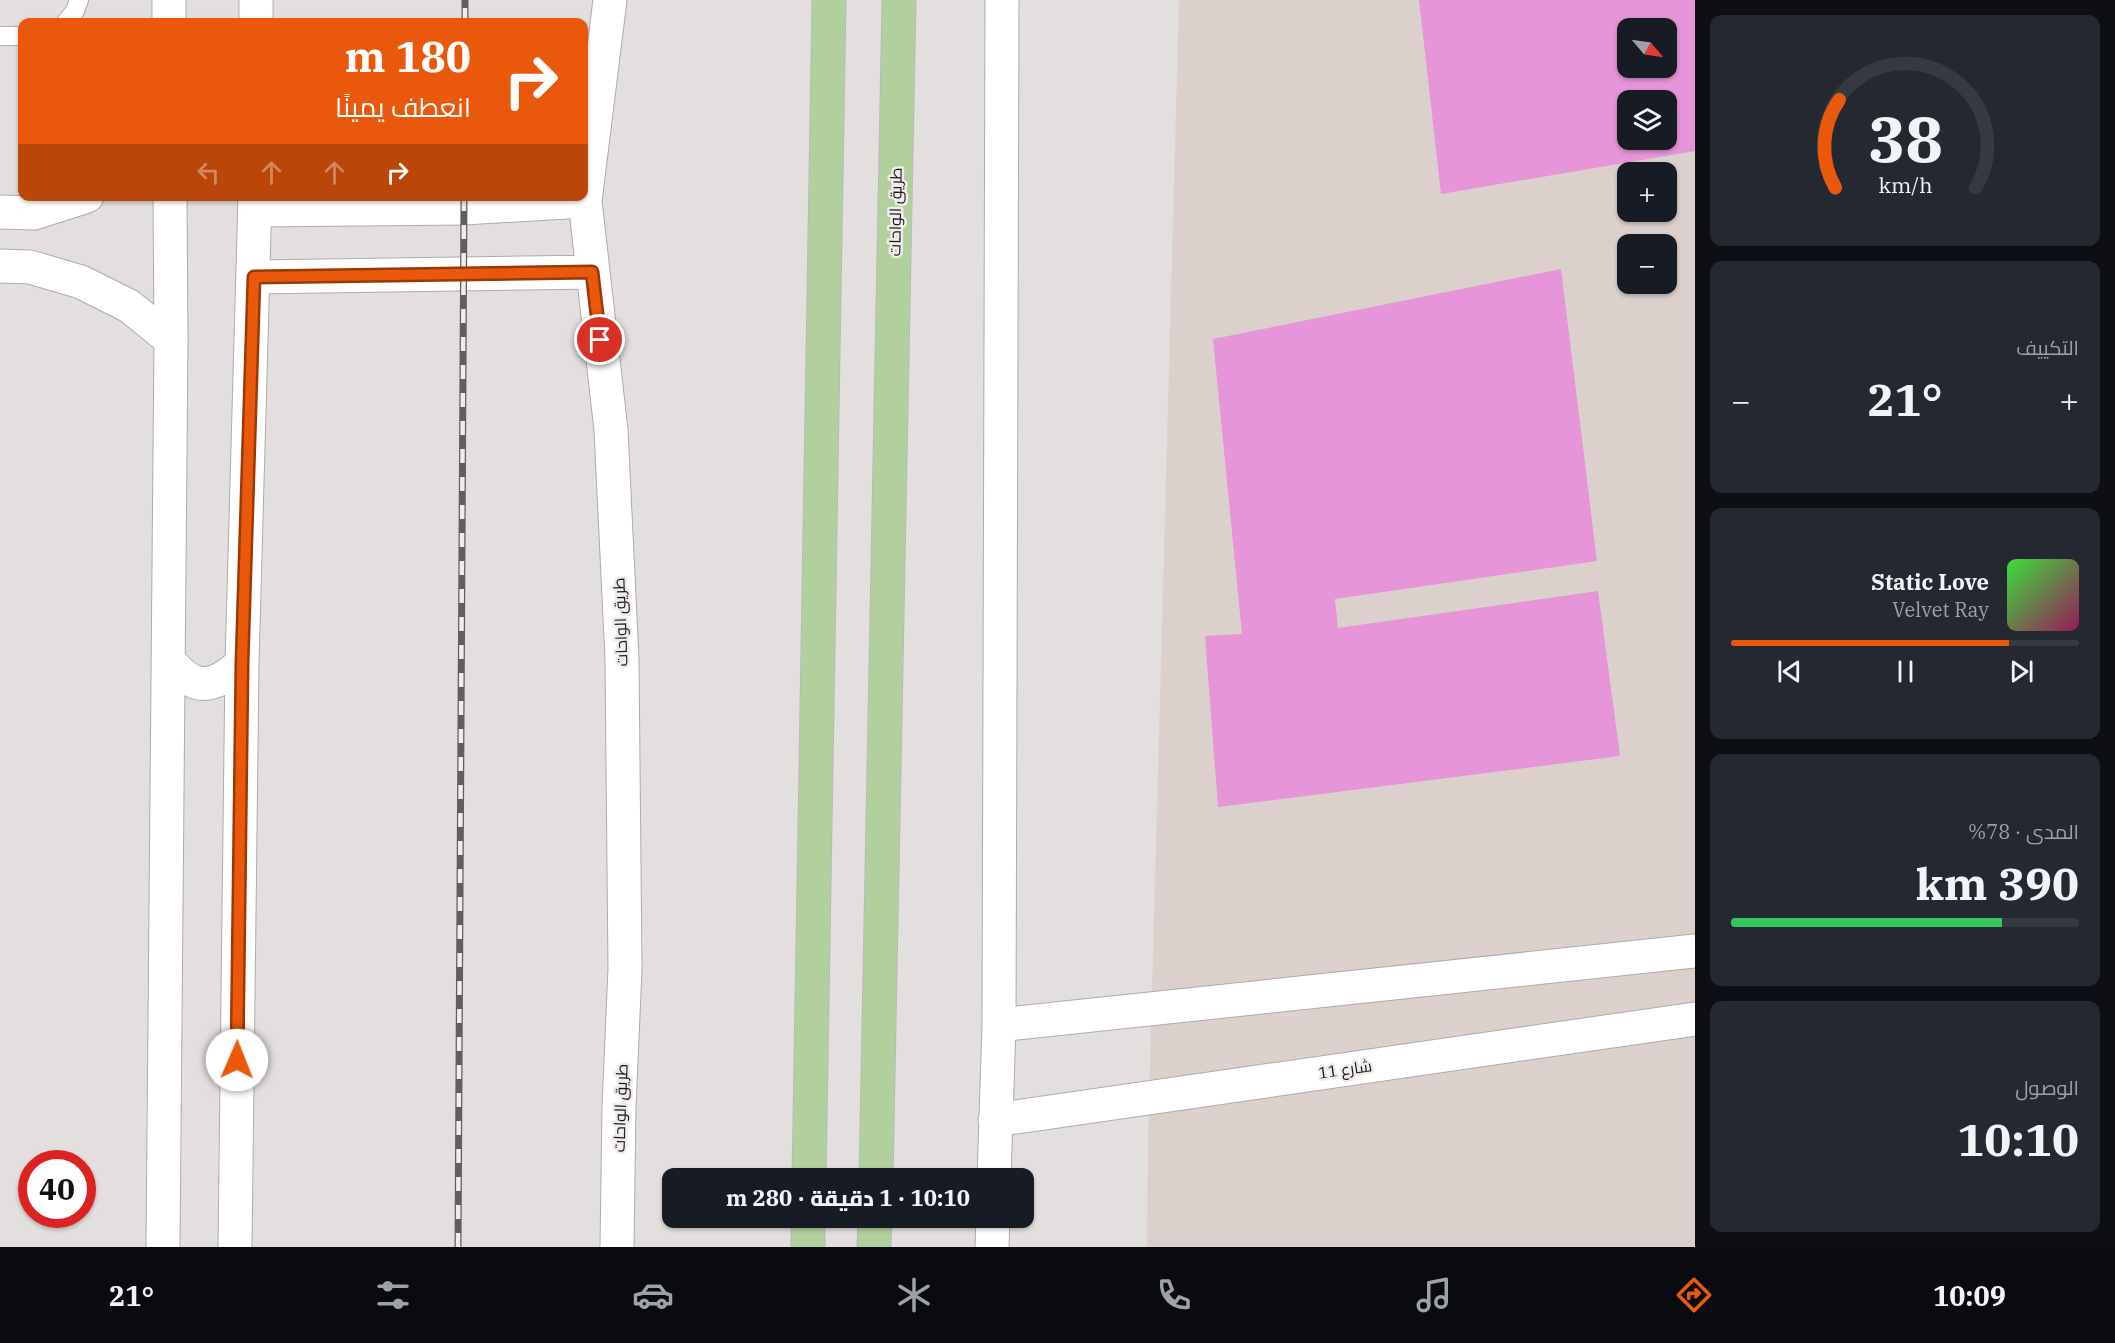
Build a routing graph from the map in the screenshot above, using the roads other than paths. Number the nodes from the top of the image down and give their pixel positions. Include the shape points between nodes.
1 (79, 0) edge
2 (169, 0) edge
3 (256, 0) edge
4 (610, 0) edge
5 (829, 0) edge
6 (899, 0) edge
7 (1002, 0) edge
8 (69, 18) edge
9 (169, 18) edge
10 (256, 18) edge
11 (0, 36) edge
12 (18, 36) edge
13 (588, 177) edge
14 (71, 201) edge
15 (170, 201) edge
16 (585, 201) joint
17 (255, 203) edge
18 (0, 212) edge
19 (0, 266) edge
20 (592, 272) junction
21 (254, 277) junction
22 (171, 340) junction
23 (168, 659) junction
24 (242, 663) junction
25 (1695, 951) edge
26 (1695, 1019) edge
27 (999, 1025) junction
28 (995, 1120) junction
29 (809, 1168) edge
30 (876, 1168) edge
31 (994, 1168) edge
32 (808, 1228) edge
33 (875, 1228) edge
34 (993, 1228) edge
35 (163, 1247) edge
36 (235, 1247) edge
37 (617, 1247) edge
38 (808, 1247) edge
39 (874, 1247) edge
40 (992, 1247) edge

1 - 8 lane
2 - 9 street
3 - 10 street
4 - 13 street, طريق الواحات
5 - 29 highway
6 - 30 highway, طريق الواحات
7 - 27 street
11 - 12 lane
14 - 18 street via 34,213
15 - 22 street
16 - 17 street via 464,208
16 - 20 street, طريق الواحات
17 - 21 street
19 - 22 street via 30,267 81,282 129,306
20 - 21 street
20 - 37 street, طريق الواحات via 611,430 622,659 625,969
21 - 24 street
22 - 23 street
23 - 24 street via 189,680 204,684 219,681
23 - 35 street
24 - 36 street
25 - 27 street
26 - 28 street, شارع 11
27 - 28 street
28 - 31 street
32 - 38 highway
33 - 39 highway
34 - 40 street

